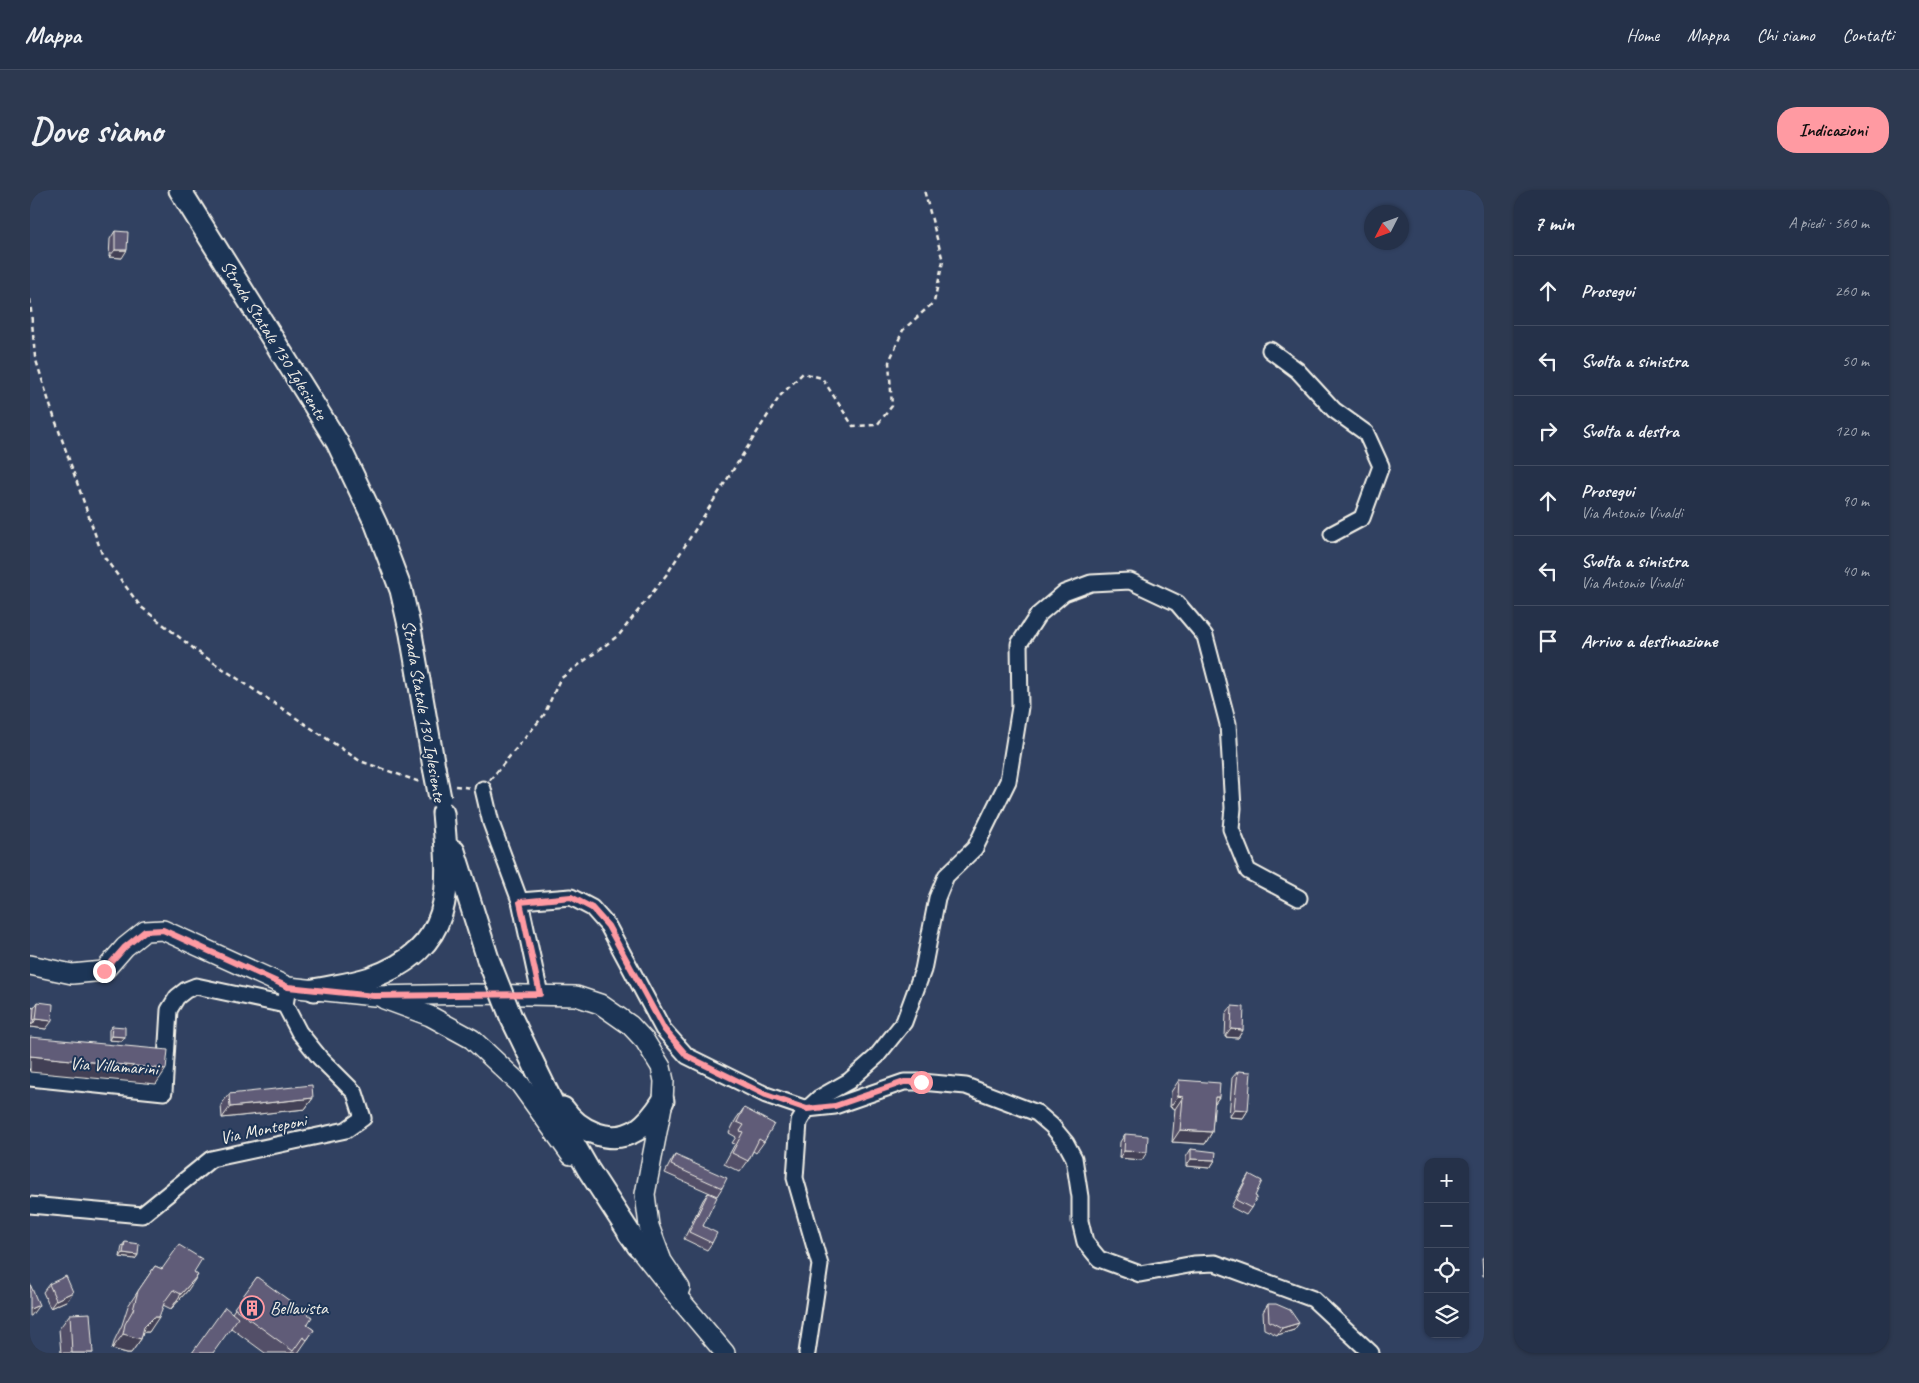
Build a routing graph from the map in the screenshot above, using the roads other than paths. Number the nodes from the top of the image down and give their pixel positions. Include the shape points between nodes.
1 (180, 190) edge
2 (1270, 350) dead end
3 (1332, 534) dead end
4 (483, 789) road end
5 (441, 805) junction
6 (1299, 898) dead end
7 (520, 902) junction
8 (30, 965) edge
9 (314, 990) junction
10 (540, 994) junction
11 (286, 996) junction
12 (374, 996) junction
13 (511, 1017) junction
14 (30, 1078) edge
15 (662, 1101) junction
16 (807, 1109) junction
17 (30, 1206) edge
18 (638, 1246) junction
19 (676, 1296) junction
20 (725, 1353) edge
21 (807, 1353) edge
22 (1371, 1353) edge

1 - 5 highway, Strada Statale 130 Iglesiente, bridge via 337,442 376,524 401,590
2 - 3 street via 1297,370 1334,410 1366,433 1380,466 1362,518
4 - 7 street via 491,823
5 - 9 highway via 448,866 441,914 431,937 413,956 392,969 368,979
5 - 13 highway, Strada Statale 130 Iglesiente, bridge via 464,888
6 - 16 street via 1248,870 1231,829 1233,808 1228,724 1205,636 1177,603 1130,581 1091,583 1064,593 1038,615 1019,644 1020,706 1008,781 975,848 946,876 937,898 923,970 904,1022 849,1081 818,1098
7 - 10 street
7 - 16 street via 571,897 592,908 608,926 664,1029 687,1056 766,1095
8 - 11 main road via 72,974 104,971 125,947 145,931 163,930
9 - 11 main road
9 - 12 main road
10 - 12 main road
10 - 15 main road via 576,996 600,1004 630,1025 645,1041 661,1067 664,1081
11 - 14 street, Via Villamarini via 196,986 177,997 170,1010 161,1055 164,1092
11 - 17 street, Via Monteponi via 299,1032 355,1093 362,1118 346,1130 211,1159 142,1215
12 - 18 main road via 430,1016 472,1038 520,1084
13 - 15 highway via 564,1109 587,1131 601,1135 638,1130
13 - 18 highway, Strada Statale 130 Iglesiente via 564,1127
15 - 19 main road via 645,1194 649,1226 662,1261 680,1288
16 - 21 street via 799,1122 795,1178 820,1265
16 - 22 street via 835,1106 904,1082 931,1082 966,1086 1037,1113 1066,1142 1074,1158 1085,1242 1099,1259 1140,1274 1215,1263 1313,1299
18 - 19 main road
19 - 20 main road

